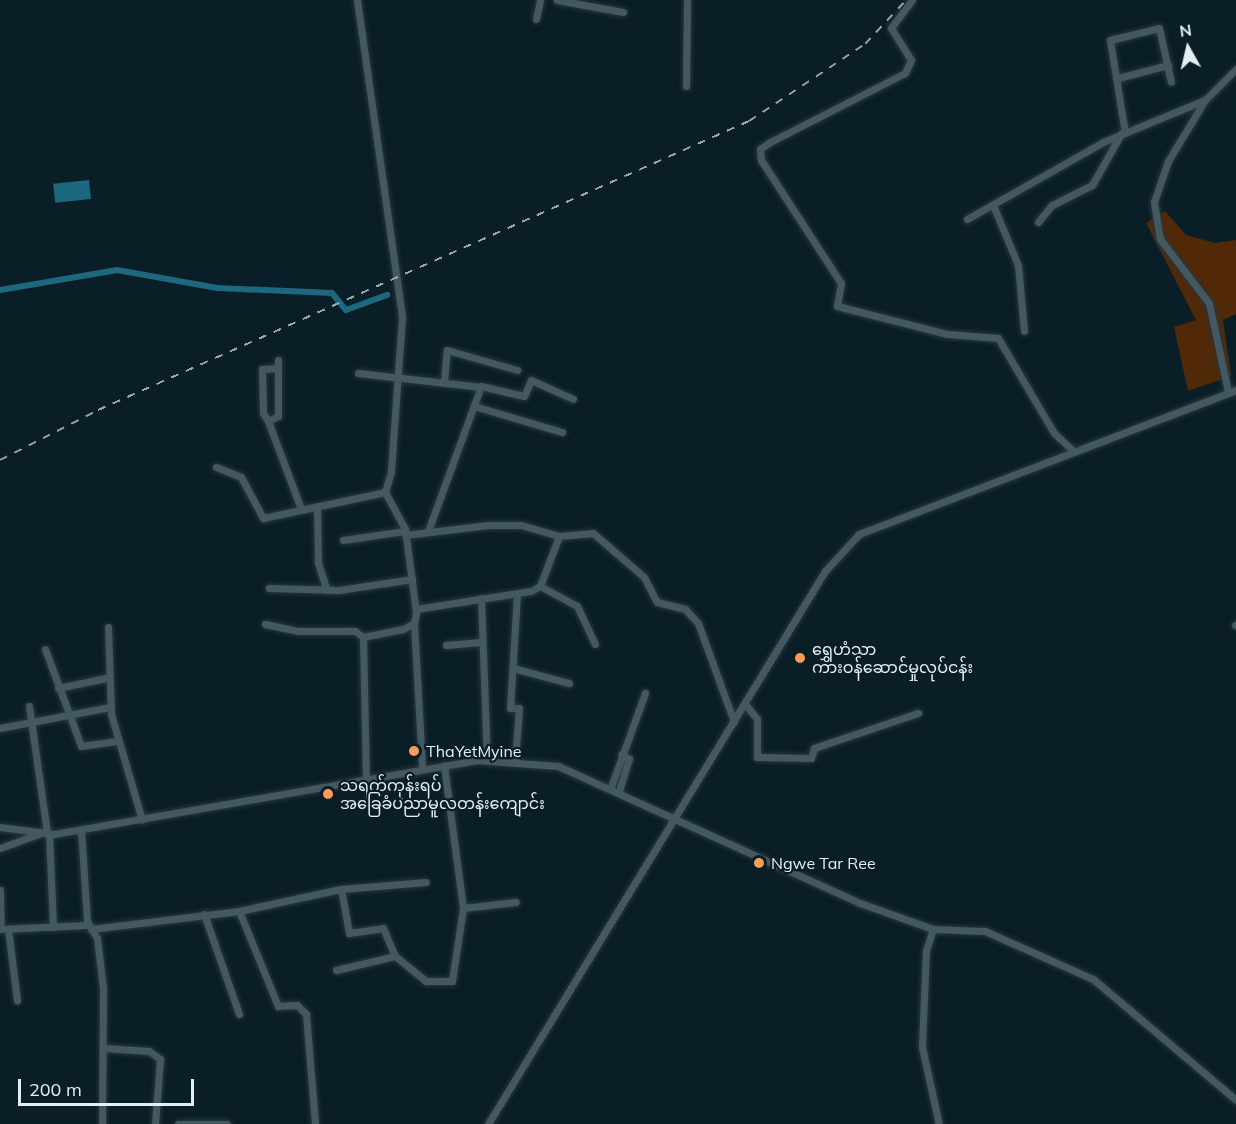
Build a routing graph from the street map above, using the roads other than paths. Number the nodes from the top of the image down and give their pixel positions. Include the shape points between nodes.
1 (357, 0) edge
2 (540, 0) edge
3 (557, 0) edge
4 (687, 0) edge
5 (912, 0) edge
6 (585, 2) edge
7 (623, 12) dead end
8 (536, 19) dead end
9 (1168, 65) junction
10 (1236, 69) edge
11 (1118, 78) junction
12 (1172, 82) dead end
13 (686, 86) dead end
14 (1205, 100) junction
15 (1123, 134) junction
16 (993, 205) junction
17 (967, 219) dead end
18 (1038, 222) dead end
19 (1024, 331) dead end
20 (517, 370) dead end
21 (358, 373) dead end
22 (398, 376) junction
23 (444, 382) junction
24 (481, 387) junction
25 (1236, 390) edge
26 (1228, 392) junction
27 (573, 399) dead end
28 (474, 406) junction
29 (268, 421) junction
30 (562, 432) dead end
31 (1073, 451) junction
32 (216, 468) dead end
33 (385, 492) junction
34 (317, 506) junction
35 (301, 508) junction
36 (428, 531) junction
37 (405, 533) junction
38 (559, 536) junction
39 (344, 540) dead end
40 (412, 579) junction
41 (540, 586) junction
42 (268, 588) dead end
43 (327, 590) junction
44 (517, 593) junction
45 (481, 598) junction
46 (416, 609) junction
47 (414, 623) junction
48 (265, 624) dead end
49 (108, 627) dead end
50 (363, 637) junction
51 (481, 642) junction
52 (595, 644) dead end
53 (446, 645) dead end
54 (45, 649) dead end
55 (513, 668) junction
56 (106, 678) junction
57 (569, 683) dead end
58 (58, 688) junction
59 (645, 693) dead end
60 (745, 704) junction
61 (29, 705) dead end
62 (110, 707) junction
63 (918, 713) dead end
64 (68, 716) junction
65 (734, 722) junction
66 (32, 725) junction
67 (0, 728) edge
68 (118, 741) junction
69 (622, 754) junction
70 (487, 760) junction
71 (515, 760) junction
72 (444, 765) junction
73 (422, 767) junction
74 (366, 777) junction
75 (611, 788) junction
76 (619, 791) junction
77 (677, 816) junction
78 (142, 820) junction
79 (0, 827) edge
80 (81, 830) junction
81 (46, 833) junction
82 (0, 848) edge
83 (426, 882) dead end
84 (341, 889) junction
85 (0, 890) edge
86 (516, 902) dead end
87 (463, 908) junction
88 (239, 911) junction
89 (204, 914) junction
90 (53, 927) junction
91 (90, 927) junction
92 (3, 929) edge
93 (933, 929) junction
94 (395, 956) junction
95 (336, 970) dead end
96 (17, 1000) dead end
97 (240, 1014) dead end
98 (104, 1048) junction
99 (1236, 1101) edge
100 (102, 1124) edge
101 (155, 1124) edge
102 (178, 1124) edge
103 (227, 1124) edge
104 (315, 1124) edge
105 (488, 1124) edge
106 (939, 1124) edge

1 - 22 street via 399,276
2 - 8 street
3 - 6 street
4 - 13 street
5 - 31 street via 891,28 911,60 905,73 770,142 760,149 761,160 841,283 837,306 947,334 998,338 1054,433
6 - 7 street
9 - 11 street
9 - 11 street via 1159,28 1110,40
9 - 12 street
10 - 14 street
11 - 15 street
14 - 15 street
14 - 26 street via 1168,161 1154,202 1160,239 1209,303
15 - 16 street
15 - 18 street via 1092,185 1052,205
16 - 17 street
16 - 19 street via 1018,265
20 - 23 street via 447,350
21 - 22 street
22 - 23 street
22 - 33 street via 391,472
23 - 24 street
24 - 27 street via 524,396 531,380
24 - 28 street
25 - 26 street
26 - 31 street
28 - 30 street
28 - 36 street
29 - 29 street via 278,416 278,364 262,369 263,413
29 - 35 street
31 - 60 street via 859,534 825,571
32 - 35 street via 241,477 263,518
33 - 34 street
33 - 37 street
34 - 35 street
34 - 43 street via 318,563
36 - 37 street
36 - 38 street via 521,525
37 - 39 street
37 - 40 street
38 - 41 street
38 - 65 street via 593,533 644,577 657,603 685,609 698,623
40 - 43 street
40 - 46 street
41 - 44 street
41 - 52 street via 577,606
42 - 43 street
44 - 45 street
44 - 55 street
45 - 46 street
45 - 51 street
46 - 47 street
47 - 50 street
47 - 73 street
48 - 50 street via 297,632 354,631
49 - 56 street
50 - 74 street
51 - 53 street
51 - 70 street
54 - 58 street
55 - 57 street
55 - 71 street via 510,708 519,708
56 - 58 street
56 - 62 street
58 - 64 street
59 - 69 street
60 - 63 street via 757,719 757,757 811,758 814,748
60 - 65 street
61 - 66 street
62 - 64 street
62 - 68 street
64 - 66 street
64 - 68 street via 81,746
65 - 77 street
66 - 67 street
66 - 81 street
68 - 78 street
69 - 75 street
69 - 76 street via 629,759
70 - 71 street
70 - 72 street
71 - 75 street via 558,766
72 - 73 street
72 - 87 street
73 - 74 street
74 - 78 street
75 - 76 street
76 - 77 street
77 - 93 street via 860,903
77 - 105 street
78 - 80 street
79 - 81 street
80 - 81 street
80 - 91 street
81 - 82 street
81 - 90 street
83 - 84 street
84 - 88 street
84 - 94 street via 349,933 383,927
85 - 92 street
86 - 87 street
87 - 94 street via 448,984 426,981
88 - 89 street
88 - 104 street via 278,1006 297,1005 306,1014
89 - 91 street
89 - 97 street
90 - 91 street
90 - 92 street
91 - 98 street via 103,988
92 - 96 street
93 - 99 street via 985,931 1093,979
93 - 106 street via 926,950 922,1047
94 - 95 street
98 - 100 street
98 - 101 street via 149,1051 160,1059
102 - 103 street

